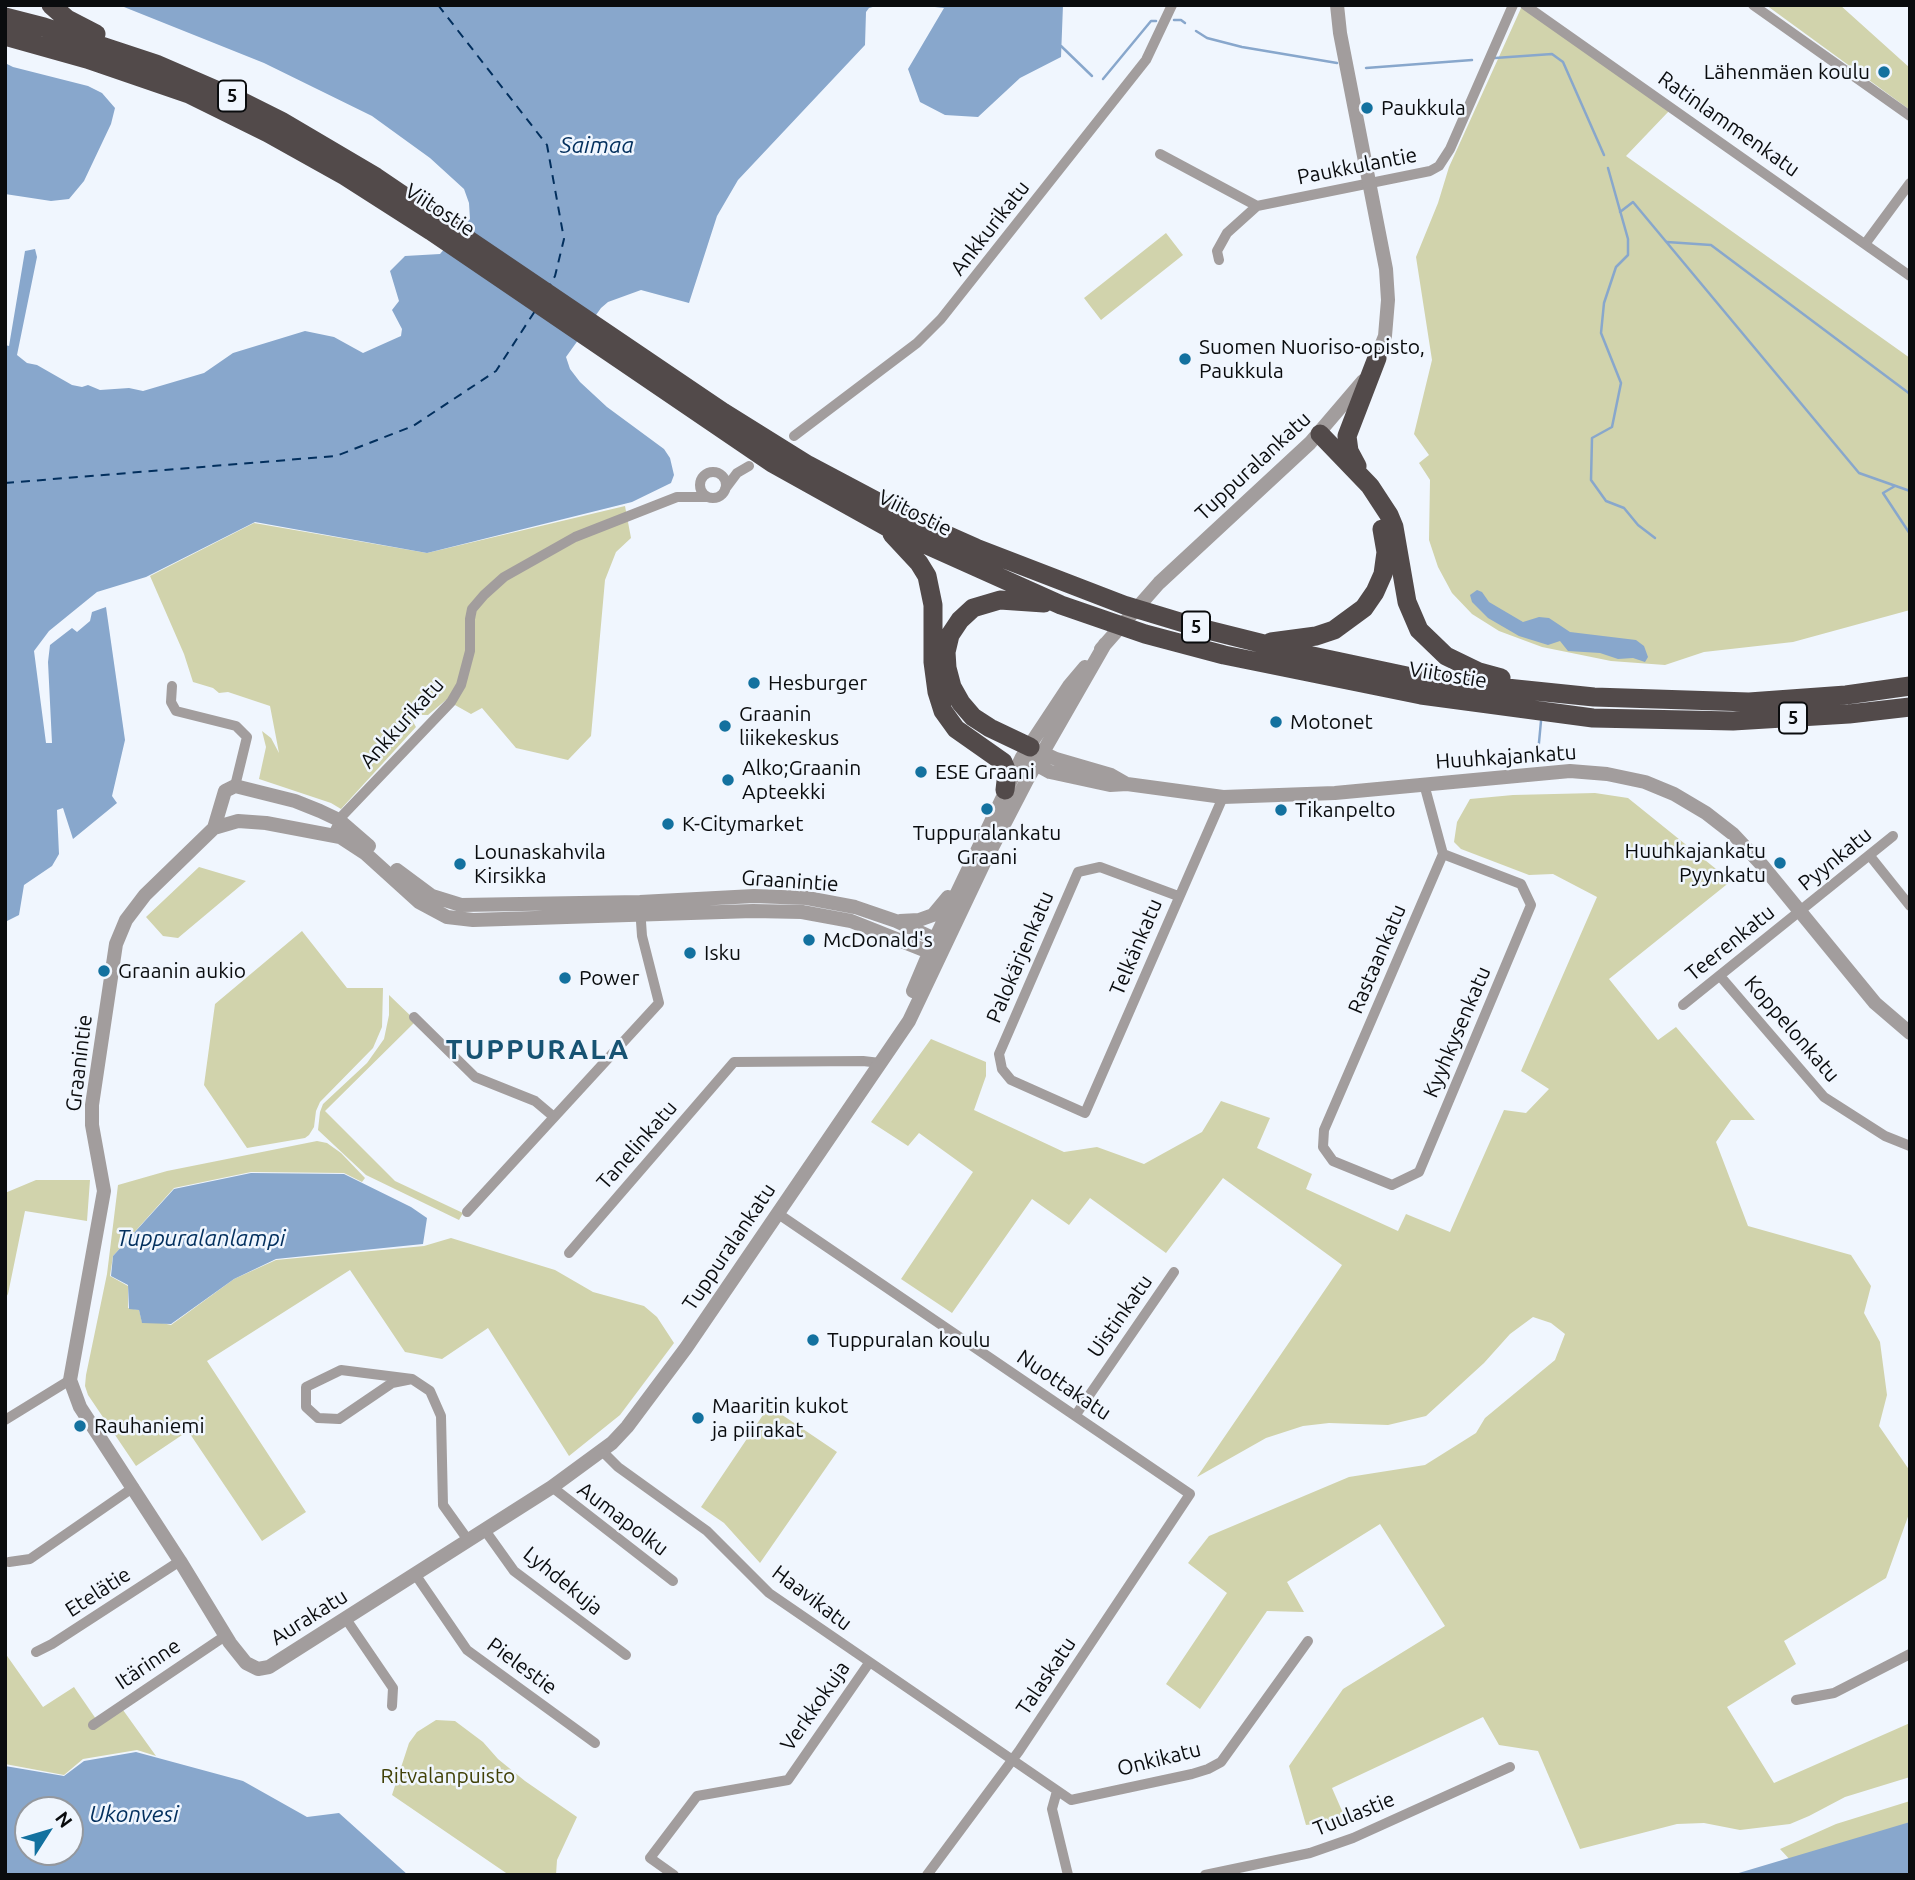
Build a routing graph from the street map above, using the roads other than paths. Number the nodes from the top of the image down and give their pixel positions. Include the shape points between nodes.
1 (51, 5) edge
2 (1171, 5) edge
3 (1337, 5) edge
4 (1513, 5) edge
5 (1525, 5) edge
6 (1753, 5) edge
7 (5, 17) edge
8 (5, 36) edge
9 (156, 64) junction
10 (1910, 116) edge
11 (1160, 154) dead end
12 (1370, 183) junction
13 (1910, 183) edge
14 (1256, 206) junction
15 (435, 225) junction
16 (1865, 244) junction
17 (1219, 260) dead end
18 (1910, 276) edge
19 (608, 342) junction
20 (1377, 358) junction
21 (794, 436) dead end
22 (1315, 439) junction
23 (749, 466) dead end
24 (717, 473) junction
25 (737, 473) junction
26 (703, 478) junction
27 (725, 489) junction
28 (677, 497) junction
29 (708, 497) junction
30 (887, 527) junction
31 (1401, 566) junction
32 (1061, 604) junction
33 (1260, 643) junction
34 (933, 662) junction
35 (172, 685) dead end
36 (1910, 686) edge
37 (1556, 693) junction
38 (1910, 706) edge
39 (1033, 755) junction
40 (1424, 784) junction
41 (235, 786) junction
42 (1005, 790) junction
43 (1223, 797) junction
44 (336, 827) junction
45 (214, 828) junction
46 (1893, 836) dead end
47 (1443, 853) junction
48 (1870, 856) junction
49 (966, 874) junction
50 (1178, 896) junction
51 (1910, 906) edge
52 (640, 908) junction
53 (1801, 912) junction
54 (896, 921) junction
55 (936, 947) junction
56 (1720, 976) junction
57 (1684, 1006) dead end
58 (414, 1017) dead end
59 (1910, 1033) edge
60 (881, 1061) junction
61 (1085, 1113) joint
62 (554, 1117) junction
63 (1910, 1146) edge
64 (1323, 1147) joint
65 (467, 1212) dead end
66 (777, 1213) junction
67 (569, 1253) dead end
68 (1174, 1272) dead end
69 (412, 1379) junction
70 (70, 1380) junction
71 (1075, 1416) junction
72 (5, 1420) edge
73 (602, 1451) junction
74 (552, 1487) junction
75 (134, 1488) junction
76 (1190, 1494) joint
77 (484, 1530) junction
78 (468, 1540) junction
79 (180, 1561) junction
80 (9, 1562) dead end
81 (415, 1574) junction
82 (673, 1581) dead end
83 (346, 1619) junction
84 (225, 1636) junction
85 (1307, 1641) dead end
86 (36, 1652) dead end
87 (1910, 1654) edge
88 (626, 1655) dead end
89 (869, 1663) junction
90 (1796, 1700) dead end
91 (392, 1706) dead end
92 (93, 1725) dead end
93 (595, 1743) dead end
94 (1013, 1760) junction
95 (1510, 1767) dead end
96 (1057, 1791) junction
97 (674, 1875) edge
98 (927, 1875) edge
99 (1068, 1875) edge
100 (1205, 1875) edge

1 - 9 highway via 83,28
2 - 21 street, Ankkurikatu via 1146,60 941,320
3 - 12 street, Tuppuralankatu
4 - 12 street, Paukkulantie via 1439,166
5 - 16 street, Ratinlammenkatu
6 - 10 street
7 - 9 highway, Viitostie / 5
8 - 15 highway, Viitostie / 5 via 189,94
9 - 15 highway, Viitostie / 5 via 313,138
11 - 14 street
12 - 14 street, Paukkulantie
12 - 20 street, Tuppuralankatu via 1388,300 1385,336
13 - 16 street
14 - 17 street via 1227,233 1217,251
15 - 19 highway, Viitostie / 5
16 - 18 street, Ratinlammenkatu
19 - 30 highway, Viitostie / 5 via 772,463
19 - 33 highway, Viitostie / 5 via 786,452 906,517 1113,601
20 - 22 street, Tuppuralankatu
20 - 31 highway via 1347,443 1395,519
22 - 31 highway via 1380,499 1394,527
22 - 33 highway via 1375,511 1385,542 1383,574 1364,608 1334,630
22 - 39 street, Tuppuralankatu via 1158,583 1069,686
23 - 25 street
24 - 25 street
24 - 26 street
24 - 27 street via 725,481
25 - 27 street
26 - 28 street, Ankkurikatu
26 - 29 street via 701,486
27 - 29 street via 718,497
28 - 29 street, Ankkurikatu
28 - 44 street, Ankkurikatu via 575,537 504,577 484,595 472,609 467,666 451,702
30 - 32 highway, Viitostie / 5
30 - 34 highway via 927,576 933,606
31 - 37 highway via 1413,618 1436,649 1479,672
32 - 38 highway, Viitostie / 5 via 1145,634 1224,655 1421,695 1593,718 1733,721
32 - 39 highway via 1000,600 973,608 950,635 946,652 952,687 961,703
33 - 37 highway, Viitostie / 5 via 1421,678
34 - 39 highway via 956,715 975,732
34 - 42 highway via 943,711 956,729 1003,762
35 - 41 street via 171,702 176,711 236,726 247,737
36 - 37 highway, Viitostie / 5 via 1749,702
39 - 42 street, Tuppuralankatu
39 - 43 street, Huuhkajankatu via 1111,775 1127,784
39 - 55 street, Tuppuralankatu via 984,863
40 - 43 street, Huuhkajankatu
40 - 47 street
40 - 53 street, Huuhkajankatu via 1570,771 1645,782 1695,806 1733,834
41 - 44 street, Graanintie via 295,802
41 - 45 street, Graanintie via 225,791
42 - 49 street, Tuppuralankatu
43 - 50 street, Telkänkatu
44 - 45 street, Graanintie via 239,821
44 - 52 street, Graanintie via 419,902 447,918
45 - 70 street, Graanintie via 135,907 117,944 92,1105 104,1191
46 - 48 street, Pyynkatu
47 - 64 street, Rastaankatu via 1324,1130
47 - 64 street, Kyyhkysenkatu via 1521,884 1531,905 1419,1172 1392,1185 1333,1161
48 - 51 street
48 - 53 street, Pyynkatu
49 - 54 street via 933,915
49 - 55 street, Tuppuralankatu
50 - 61 street, Telkänkatu
50 - 61 street, Palokärjenkatu via 1100,867 1078,872 999,1054 1002,1069 1011,1080
52 - 54 street, Graanintie via 754,896 807,898
52 - 55 street, Graanintie via 826,915
52 - 62 street via 642,936 659,1003
53 - 56 street, Teerenkatu
53 - 59 street, Huuhkajankatu via 1875,1003
54 - 55 street, Graanintie
55 - 60 street, Tuppuralankatu
56 - 57 street, Teerenkatu
56 - 63 street, Koppelonkatu via 1824,1097 1885,1136
58 - 62 street via 475,1077 535,1101
60 - 66 street, Tuppuralankatu
60 - 67 street, Tanelinkatu via 734,1062
62 - 65 street
66 - 71 street, Nuottakatu
66 - 73 street, Tuppuralankatu via 649,1400
68 - 71 street, Uistinkatu
69 - 69 street via 341,1370 306,1387 306,1407 318,1418 339,1419 392,1383
69 - 78 street via 430,1391 441,1416 443,1505
70 - 72 street
70 - 75 street, Aurakatu via 80,1406
71 - 76 street, Nuottakatu
73 - 74 street, Aurakatu
73 - 89 street, Haavikatu via 707,1531 769,1593
74 - 77 street, Aurakatu
74 - 82 street, Aumapolku
75 - 79 street, Aurakatu
75 - 80 street via 30,1559
76 - 94 street, Talaskatu
77 - 78 street, Aurakatu
77 - 88 street, Lyhdekuja via 514,1571
78 - 81 street, Aurakatu
79 - 84 street, Aurakatu
79 - 86 street, Etelätie
81 - 83 street, Aurakatu
81 - 93 street, Pielestie via 467,1650
83 - 84 street, Aurakatu via 263,1668 246,1663
83 - 91 street via 393,1688
84 - 92 street, Itärinne
85 - 96 street, Onkikatu via 1221,1762 1192,1774 1071,1800
87 - 90 street via 1833,1693
89 - 94 street, Haavikatu
89 - 97 street, Verkkokuja via 788,1780 697,1796 650,1858
94 - 96 street, Onkikatu
94 - 98 street, Talaskatu
95 - 100 street, Tuulastie via 1353,1838 1310,1853
96 - 99 street via 1052,1809

